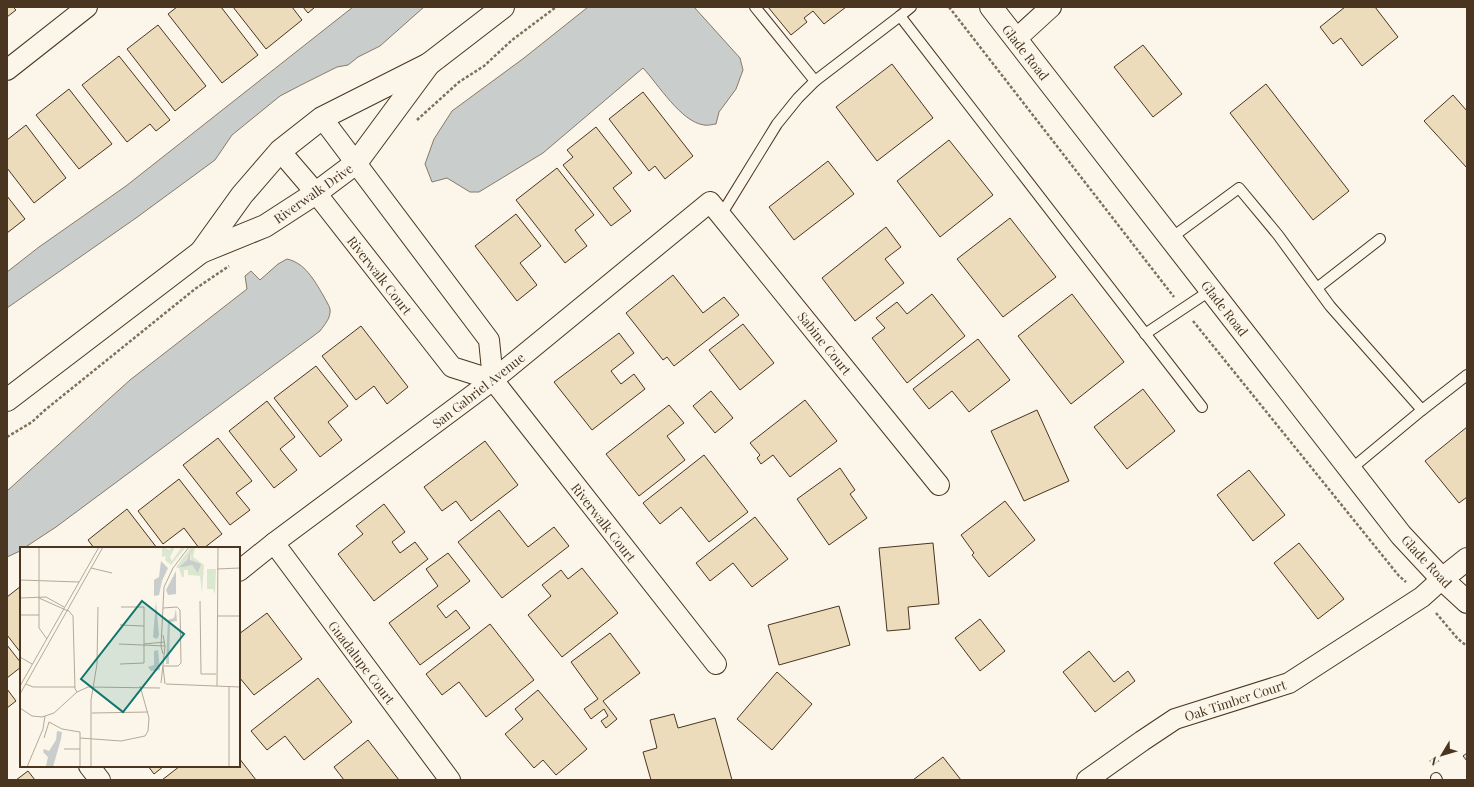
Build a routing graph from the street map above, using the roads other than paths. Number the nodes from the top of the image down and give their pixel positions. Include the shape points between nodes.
1 (87, 7) edge
2 (503, 7) edge
3 (755, 7) edge
4 (911, 7) edge
5 (991, 7) edge
6 (1051, 7) edge
7 (900, 16) junction
8 (1016, 39) junction
9 (429, 64) junction
10 (7, 70) edge
11 (815, 81) junction
12 (322, 118) junction
13 (280, 151) junction
14 (356, 163) junction
15 (316, 193) junction
16 (716, 209) junction
17 (1171, 238) junction
18 (1380, 239) dead end
19 (201, 252) junction
20 (1317, 288) junction
21 (1211, 290) junction
22 (1145, 334) junction
23 (1467, 375) edge
24 (493, 380) junction
25 (7, 400) edge
26 (1202, 407) dead end
27 (1422, 410) junction
28 (1351, 469) junction
29 (939, 485) dead end
30 (274, 543) junction
31 (1467, 559) edge
32 (240, 570) edge
33 (1442, 579) junction
34 (1467, 602) edge
35 (716, 664) dead end
36 (91, 767) edge
37 (100, 780) edge
38 (450, 780) edge
39 (1088, 780) edge

1 - 10 street
2 - 9 street, Riverwalk Drive
3 - 11 lane
4 - 7 lane
5 - 8 street, Glade Road
6 - 8 street
7 - 11 lane
7 - 22 lane
8 - 17 street, Glade Road
9 - 12 street, Riverwalk Drive
9 - 14 street, Riverwalk Drive
11 - 16 lane via 777,124
12 - 13 street, Riverwalk Drive
12 - 14 street
13 - 15 street, Riverwalk Court
13 - 19 street, Riverwalk Drive via 242,195
14 - 15 street, Riverwalk Drive
14 - 24 street via 489,340
15 - 19 street, Riverwalk Drive via 265,226
15 - 24 street, Riverwalk Court via 452,367
16 - 24 street, San Gabriel Avenue
16 - 29 street, Sabine Court
17 - 20 lane via 1239,188
17 - 21 street, Glade Road
18 - 20 lane
19 - 25 street, Riverwalk Drive
20 - 27 lane
21 - 22 lane
21 - 28 street, Glade Road
22 - 26 lane
23 - 27 lane
24 - 30 street, San Gabriel Avenue
24 - 35 street, Riverwalk Court
27 - 28 lane
28 - 33 street, Glade Road via 1401,534
30 - 32 street, San Gabriel Avenue
30 - 38 street, Guadalupe Court
31 - 33 street
33 - 34 street, Glade Road
33 - 39 street, Oak Timber Court via 1422,597 1289,683 1175,719
36 - 37 street

